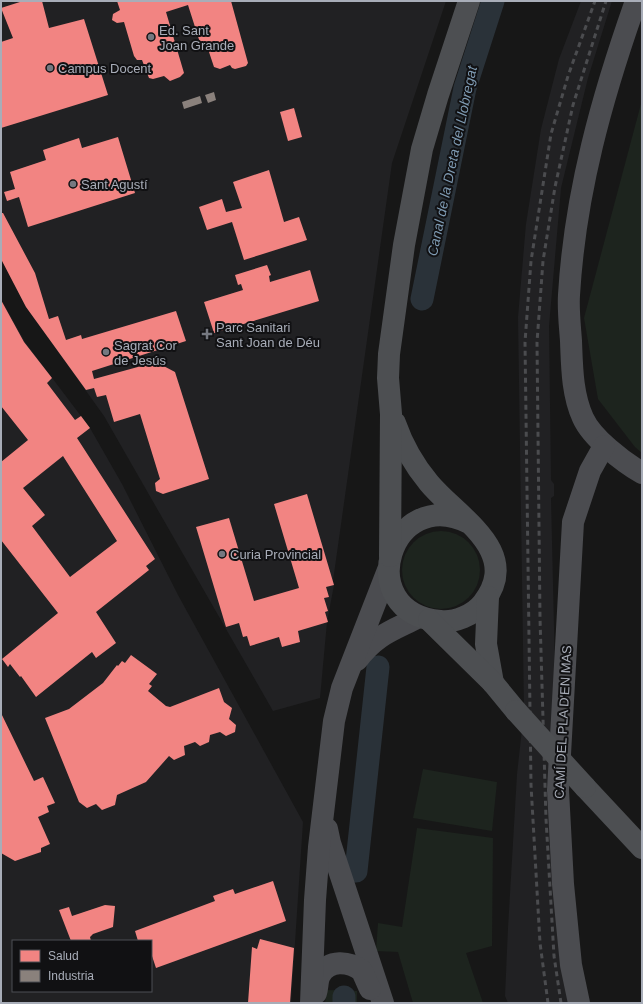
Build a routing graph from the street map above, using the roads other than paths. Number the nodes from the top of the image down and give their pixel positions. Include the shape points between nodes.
1 (469, 1) edge
2 (636, 1) edge
3 (391, 414) junction
4 (604, 446) junction
5 (642, 473) edge
6 (469, 523) junction
7 (389, 563) junction
8 (488, 597) junction
9 (424, 619) junction
10 (350, 669) junction
11 (493, 683) junction
12 (326, 799) junction
13 (642, 848) edge
14 (315, 900) junction
15 (359, 934) junction
16 (311, 1001) edge
17 (376, 1003) edge
18 (383, 1003) edge
19 (579, 1003) edge

1 - 3 main road via 422,149 404,245 389,354
2 - 4 street via 612,69 595,132 579,204 569,296 573,379 583,419
3 - 6 main road via 413,463
3 - 7 main road
4 - 5 street
4 - 19 street, CAMÍ DEL PLA D'EN MAS via 590,471 574,522 558,790 563,884 571,965
6 - 7 main road via 450,516 428,517 414,522 398,539
6 - 8 main road via 488,542 494,557 496,572
7 - 9 main road via 392,588 398,599 411,612
7 - 10 street
8 - 9 main road via 482,605 462,618 450,621
8 - 11 main road via 486,644
9 - 10 street via 387,632 370,645
9 - 11 main road
10 - 12 street via 342,688 334,721
11 - 13 main road, bridge
12 - 14 street
12 - 15 street via 330,843
14 - 15 street via 320,912 321,942 326,948 338,951 353,947
14 - 16 street
15 - 18 street
16 - 17 street via 315,996 320,974 334,964 343,962 362,970

